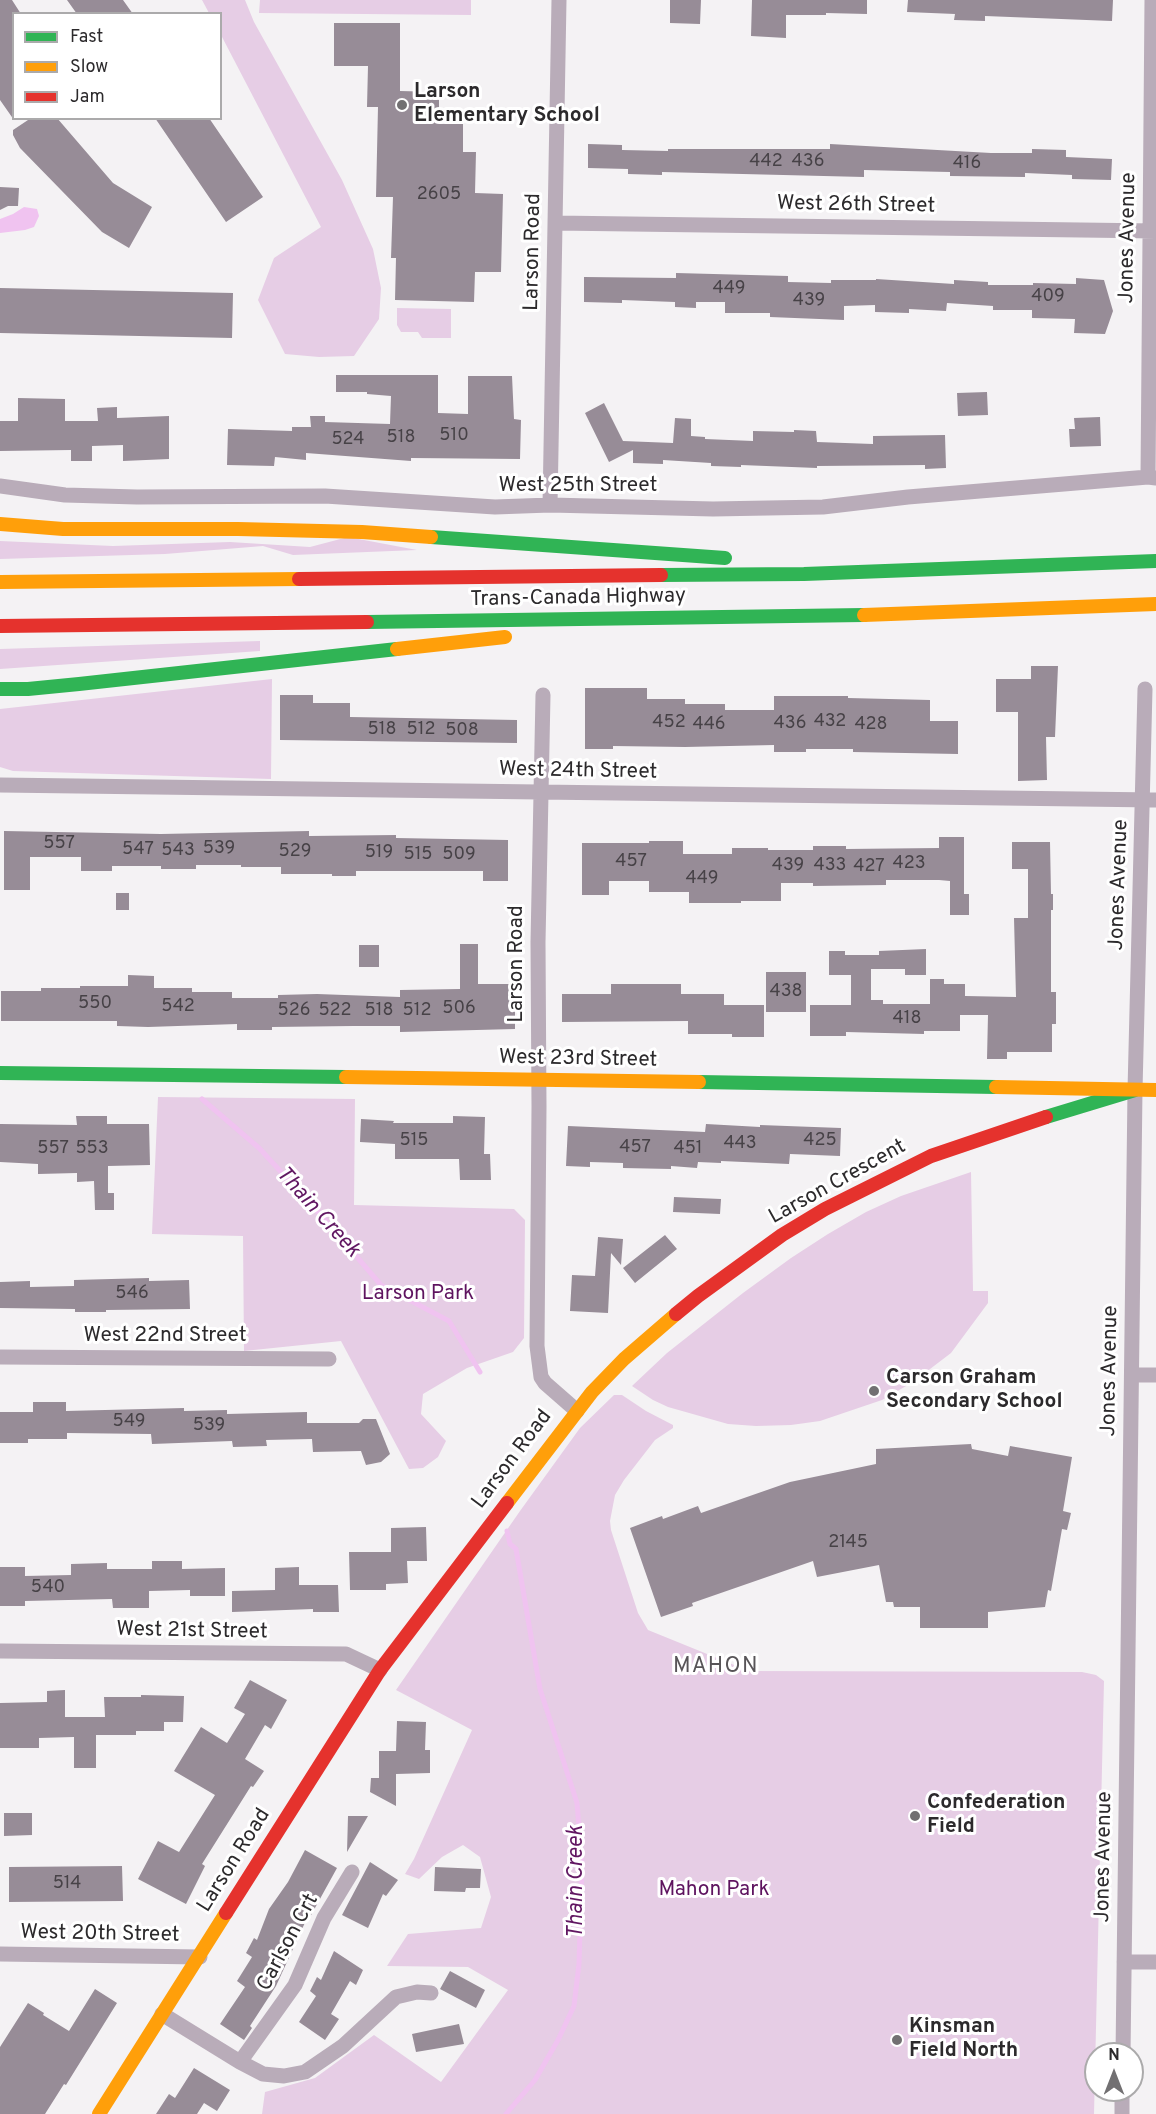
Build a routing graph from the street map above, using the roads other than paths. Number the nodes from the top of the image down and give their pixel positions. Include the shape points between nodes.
1 (559, 0) edge
2 (1152, 0) edge
3 (555, 223) junction
4 (1153, 231) edge
5 (1152, 478) edge
6 (0, 486) edge
7 (550, 505) junction
8 (0, 524) edge
9 (734, 558) dead end
10 (758, 560) dead end
11 (1156, 561) edge
12 (901, 571) junction
13 (0, 582) edge
14 (1156, 604) edge
15 (695, 619) junction
16 (0, 626) edge
17 (546, 633) dead end
18 (523, 636) dead end
19 (0, 689) edge
20 (1145, 689) dead end
21 (543, 695) dead end
22 (0, 785) edge
23 (541, 793) junction
24 (1150, 800) edge
25 (0, 1073) edge
26 (540, 1079) junction
27 (1135, 1090) junction
28 (1156, 1090) edge
29 (0, 1357) edge
30 (329, 1359) dead end
31 (1132, 1375) junction
32 (1156, 1375) edge
33 (577, 1411) junction
34 (0, 1651) edge
35 (380, 1670) junction
36 (352, 1872) dead end
37 (0, 1954) edge
38 (200, 1957) junction
39 (1124, 1962) junction
40 (1156, 1962) edge
41 (431, 1993) dead end
42 (162, 2014) junction
43 (1123, 2042) edge
44 (240, 2062) junction
45 (99, 2114) edge

1 - 3 street, Larson Road
2 - 4 street, Jones Avenue
3 - 4 street, West 26th Street
3 - 7 street, Larson Road
4 - 5 street, Jones Avenue
5 - 7 street, West 25th Street via 823,507
6 - 7 street, West 25th Street via 65,495 137,498 325,496 495,507
8 - 9 main road via 63,529 362,532
10 - 12 main road
11 - 12 main road, Trans-Canada Highway
12 - 13 main road, Trans-Canada Highway
14 - 15 main road, Trans-Canada Highway
15 - 16 main road, Trans-Canada Highway
15 - 17 main road
18 - 19 main road
20 - 24 street, Jones Avenue
21 - 23 street, Larson Road
22 - 23 street, West 24th Street
23 - 24 street, West 24th Street
23 - 26 street, Larson Road
24 - 27 street, Jones Avenue
25 - 26 main road, West 23rd Street
26 - 27 main road, West 23rd Street
26 - 33 street, Larson Road via 537,1346 541,1377
27 - 28 main road, West 23rd Street
27 - 31 street, Jones Avenue
27 - 33 main road, Larson Crescent via 932,1156 825,1209 698,1296 624,1359
29 - 30 street, West 22nd Street
31 - 32 street
31 - 39 street, Jones Avenue
33 - 35 main road, Larson Road
34 - 35 street, West 21st Street via 346,1654
35 - 38 main road, Larson Road
36 - 44 street, Carlson Crt via 324,1918 295,1985
37 - 38 street, West 20th Street
38 - 42 main road, Larson Road
39 - 40 street
39 - 43 street, Jones Avenue
41 - 44 street via 396,1997 344,2046 305,2072 263,2074
42 - 44 street
42 - 45 main road, Larson Road

